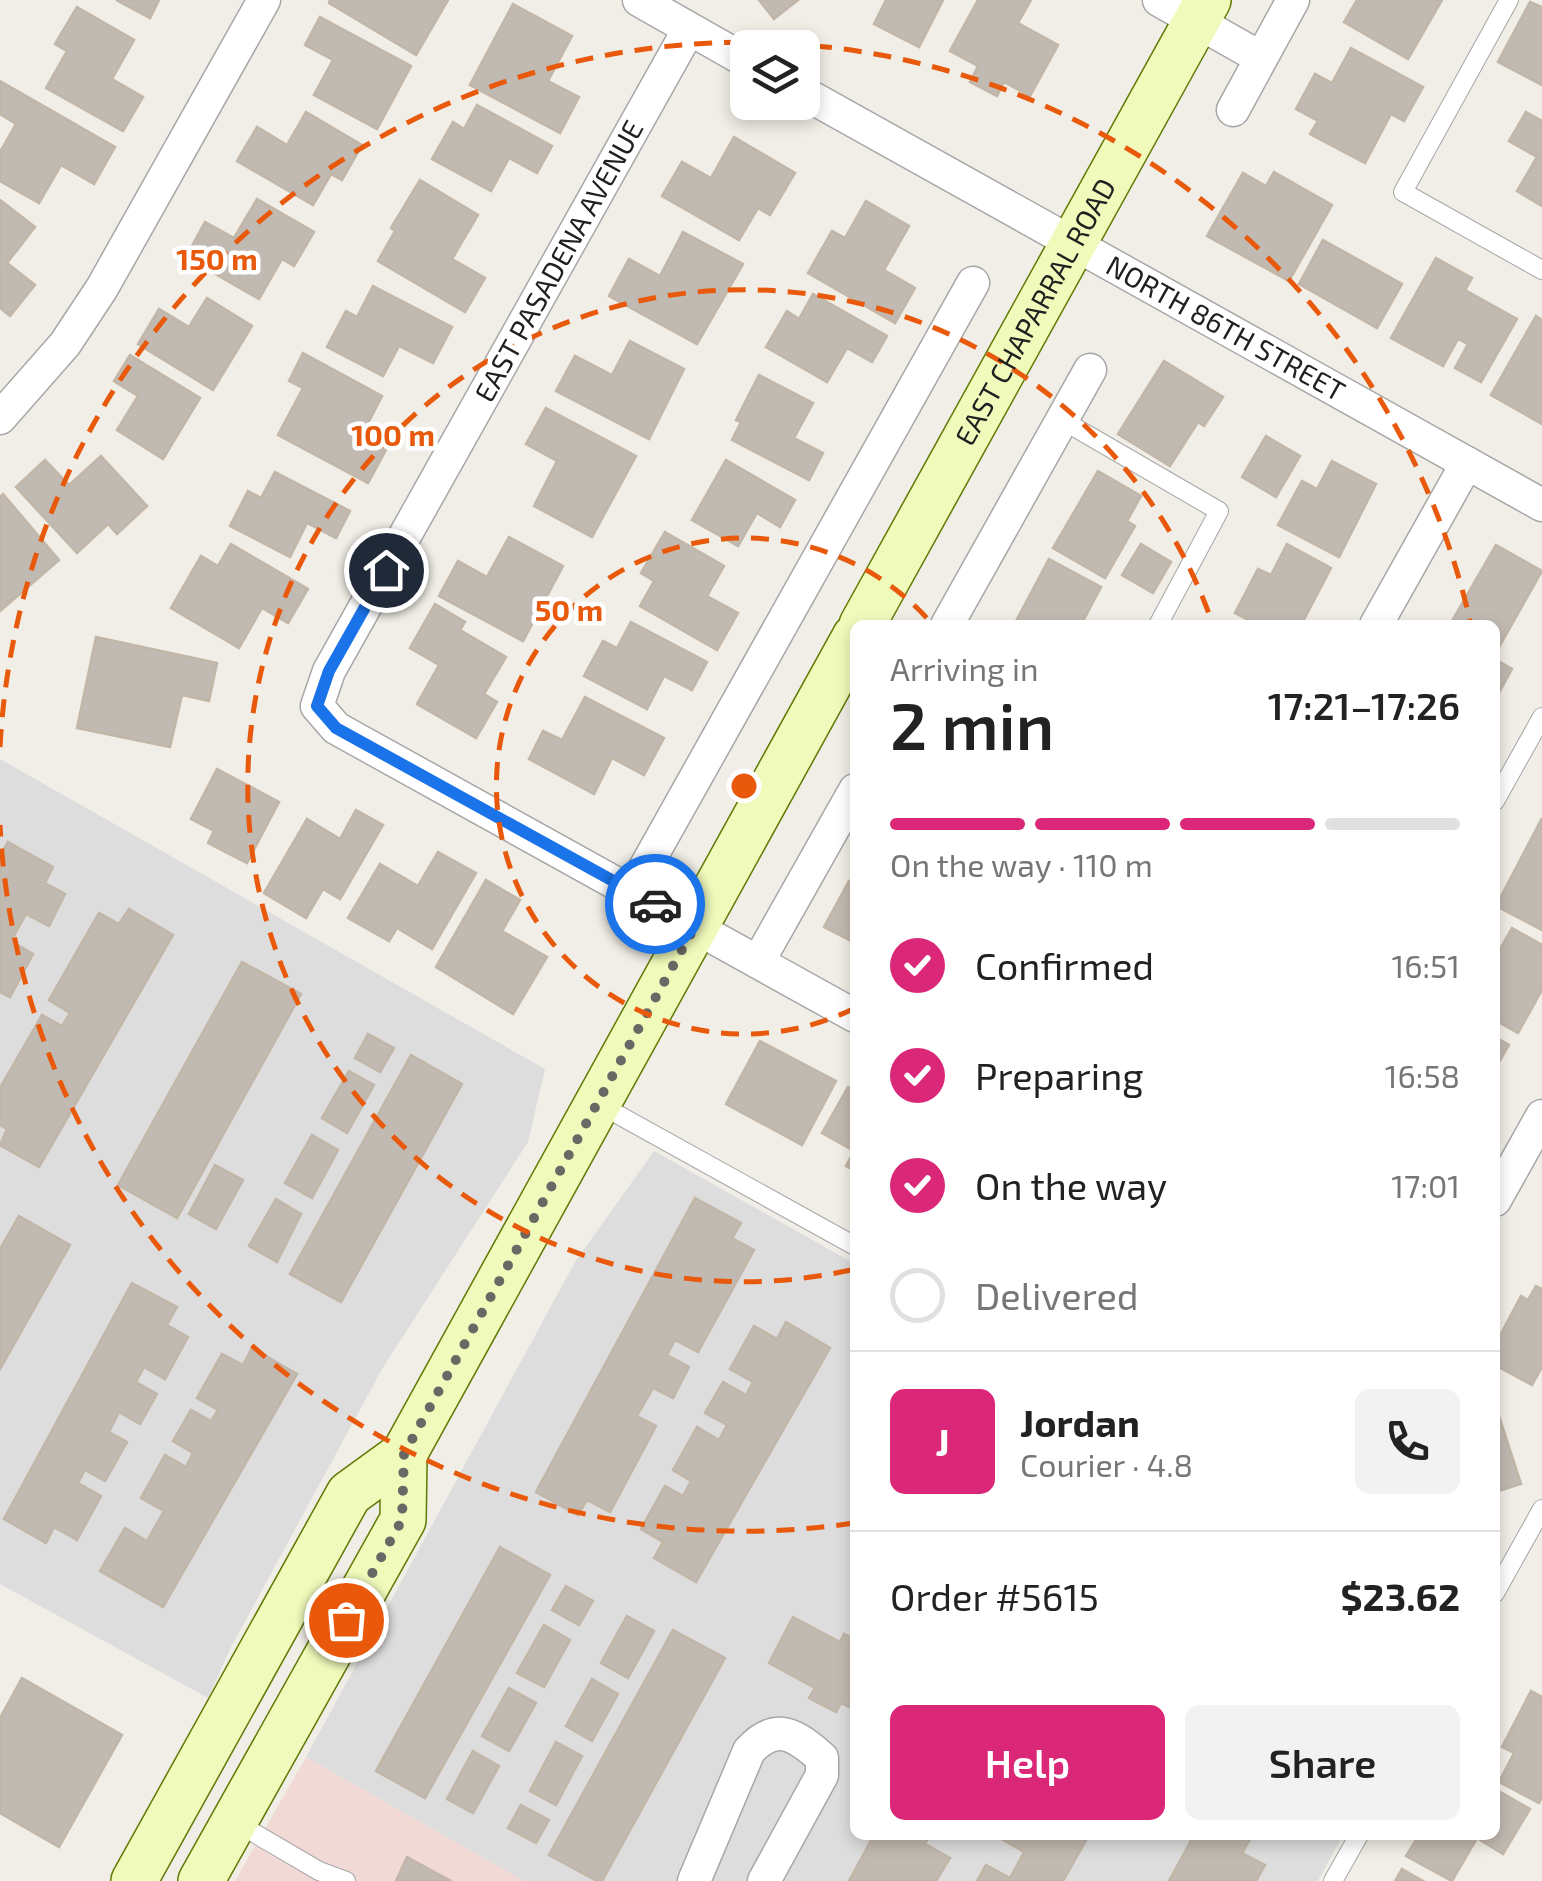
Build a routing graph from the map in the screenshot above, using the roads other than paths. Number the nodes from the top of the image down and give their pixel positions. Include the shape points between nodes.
1 (264, 0) edge
2 (639, 0) edge
3 (1293, 0) edge
4 (1509, 0) edge
5 (1188, 7) edge
6 (689, 29) junction
7 (730, 52) edge
8 (1262, 58) junction
9 (820, 102) edge
10 (1233, 110) dead end
11 (1074, 244) junction
12 (1542, 270) edge
13 (973, 283) dead end
14 (1090, 370) dead end
15 (0, 418) edge
16 (1062, 420) junction
17 (1467, 462) junction
18 (1542, 505) edge
19 (865, 620) edge
20 (950, 620) edge
21 (1161, 620) edge
22 (1379, 620) edge
23 (850, 647) edge
24 (1542, 718) edge
25 (1500, 792) edge
26 (850, 799) edge
27 (632, 891) junction
28 (695, 926) junction
29 (758, 962) junction
30 (850, 1013) edge
31 (596, 1103) junction
32 (1542, 1116) edge
33 (1500, 1191) edge
34 (850, 1243) edge
35 (404, 1454) junction
36 (1542, 1510) edge
37 (1500, 1584) edge
38 (234, 1822) junction
39 (1356, 1840) edge
40 (319, 1878) edge
41 (134, 1881) edge
42 (201, 1881) edge
43 (346, 1881) edge
44 (694, 1881) edge
45 (764, 1881) edge
46 (1333, 1881) edge

1 - 15 street via 102,288 65,344
2 - 6 street
3 - 8 street
4 - 12 lane via 1403,192
5 - 8 street
5 - 11 main road, EAST CHAPARRAL ROAD
6 - 7 street
6 - 27 street, EAST PASADENA AVENUE via 329,671 317,706 336,728
8 - 10 street
9 - 11 street, NORTH 86TH STREET
11 - 17 street, NORTH 86TH STREET
11 - 19 main road, EAST CHAPARRAL ROAD
13 - 27 street
14 - 16 street
16 - 20 street
16 - 21 lane via 1219,510
17 - 18 street, NORTH 86TH STREET
17 - 22 street
23 - 28 main road
24 - 25 lane
26 - 29 street
27 - 28 street
28 - 29 street
28 - 31 main road
29 - 30 street
31 - 34 lane
31 - 35 main road
32 - 33 street
35 - 38 main road via 402,1520
35 - 41 main road via 349,1494
36 - 37 lane
38 - 40 lane
38 - 42 main road
39 - 46 lane
40 - 43 lane
44 - 45 street via 749,1752 762,1736 781,1733 822,1758 822,1775

